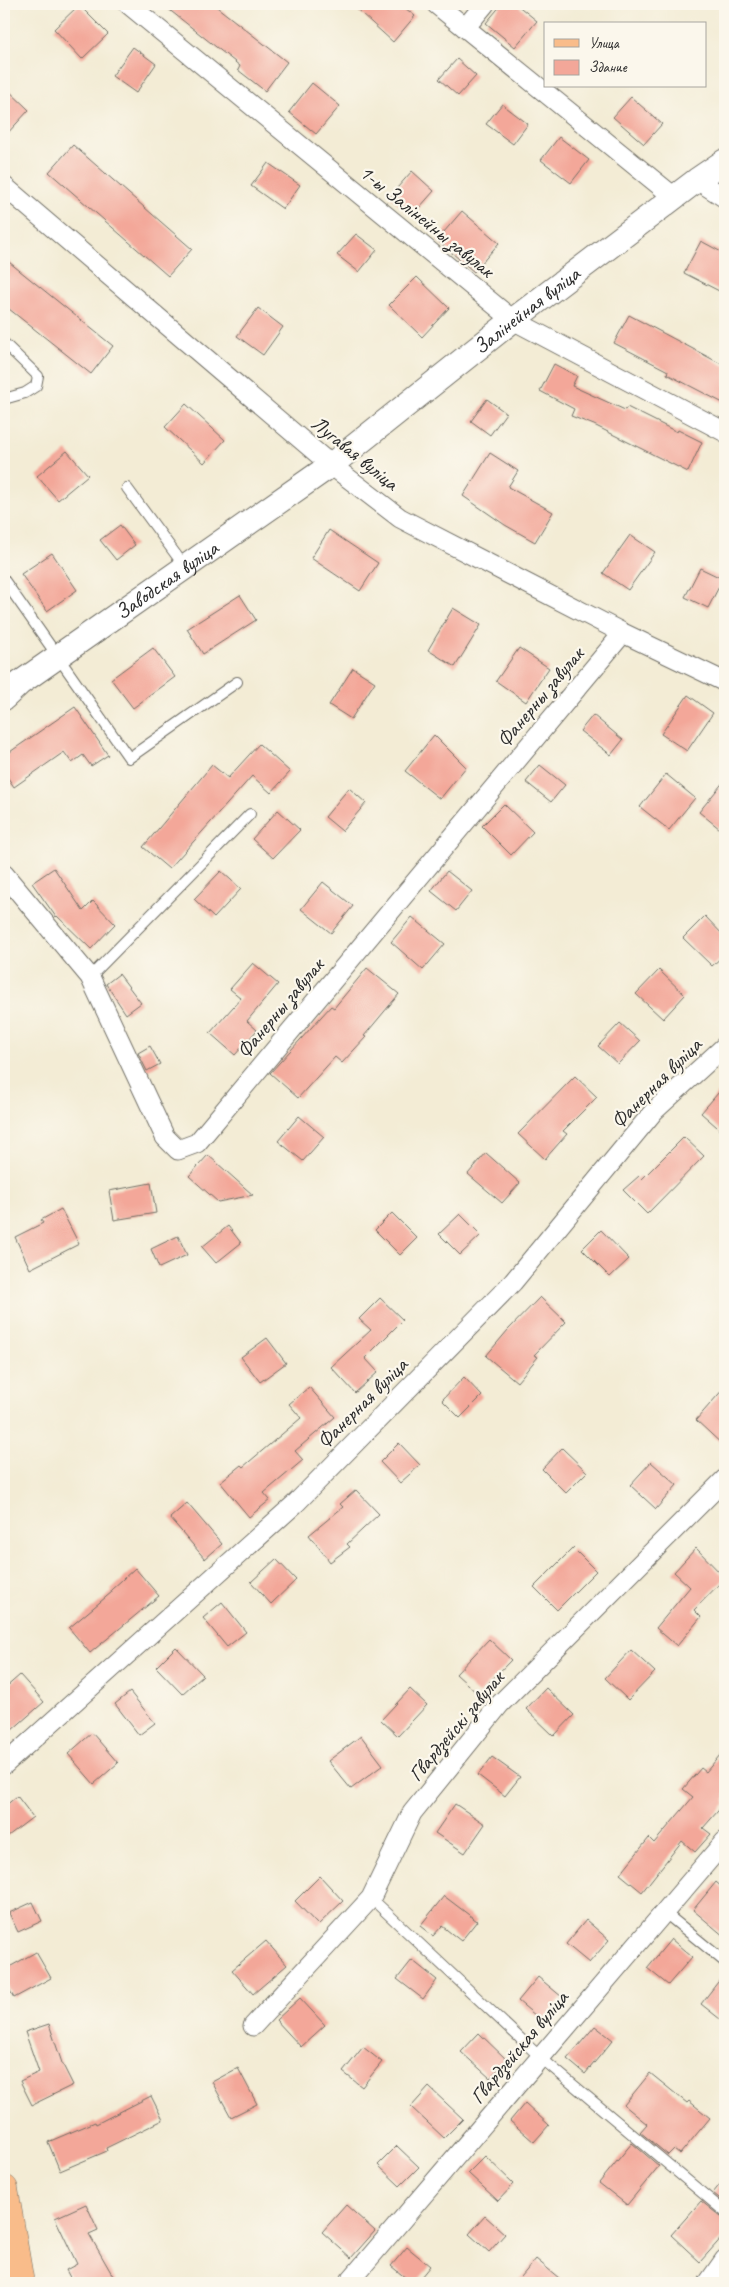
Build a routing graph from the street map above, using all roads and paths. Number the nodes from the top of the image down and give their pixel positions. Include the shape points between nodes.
1 (128, 4) edge
2 (436, 4) edge
3 (485, 4) edge
4 (465, 28) junction
5 (725, 161) edge
6 (697, 180) junction
7 (4, 186) edge
8 (674, 197) junction
9 (725, 198) edge
10 (513, 320) junction
11 (4, 343) edge
12 (4, 399) edge
13 (725, 432) edge
14 (332, 465) junction
15 (126, 488) dead end
16 (186, 567) junction
17 (4, 580) edge
18 (623, 632) junction
19 (57, 657) junction
20 (237, 682) dead end
21 (725, 682) edge
22 (4, 698) edge
23 (250, 814) dead end
24 (4, 874) edge
25 (90, 976) junction
26 (725, 1046) edge
27 (725, 1479) edge
28 (4, 1765) edge
29 (725, 1841) edge
30 (371, 1898) junction
31 (664, 1912) junction
32 (725, 1962) edge
33 (253, 2026) dead end
34 (540, 2057) junction
35 (5, 2206) edge
36 (725, 2212) edge
37 (725, 2259) edge
38 (20, 2283) edge
39 (348, 2283) edge
40 (708, 2283) edge

1 - 10 street, 1-ы Залінейны завулак
2 - 4 street
3 - 4 street
4 - 8 street
5 - 6 street, Залінейная вуліца
6 - 8 street, Залінейная вуліца
6 - 9 street
7 - 14 street, Лугавая вуліца
8 - 10 street, Залінейная вуліца
10 - 13 street, 1-ы Залінейны завулак
10 - 14 street, Залінейная вуліца
11 - 12 lane via 38,376 36,386
14 - 16 street, Заводская вуліца
14 - 18 street, Лугавая вуліца via 400,518
15 - 16 lane
16 - 19 street, Заводская вуліца
17 - 19 lane
18 - 21 street, Лугавая вуліца
18 - 25 street, Фанерны завулак via 196,1143 178,1150 165,1137
19 - 20 lane via 129,758
19 - 22 street, Заводская вуліца
23 - 25 lane
24 - 25 street, Фанерны завулак
26 - 28 street, Фанерная вуліца via 654,1111 513,1282 303,1496
27 - 30 street, Гвардзейскі завулак via 500,1704 412,1813
29 - 31 street, Гвардзейская вуліца
30 - 33 street, Гвардзейскі завулак
30 - 34 lane
31 - 32 lane
31 - 34 street, Гвардзейская вуліца
34 - 36 lane
34 - 39 street, Гвардзейская вуліца
35 - 38 main road
37 - 40 street

